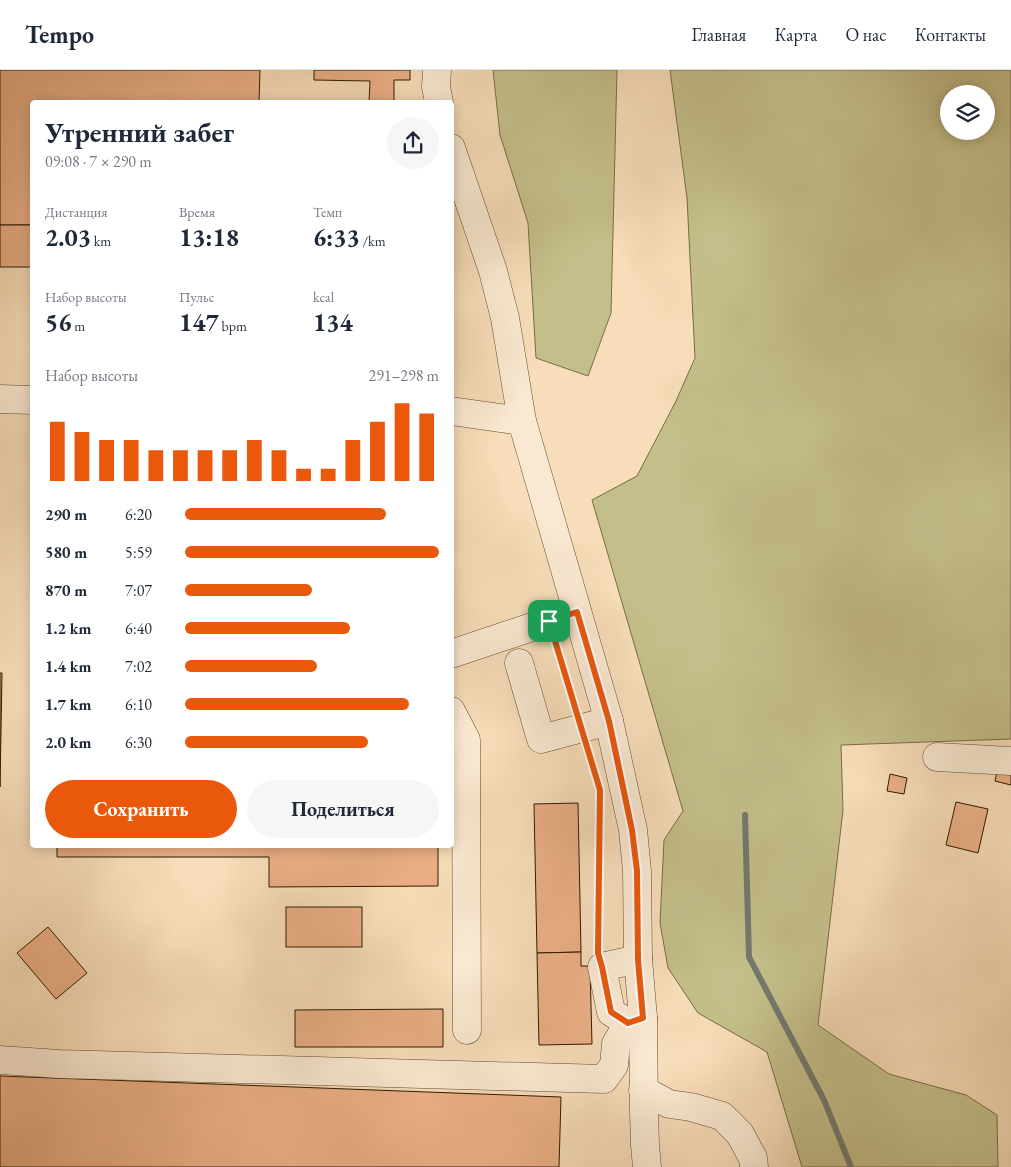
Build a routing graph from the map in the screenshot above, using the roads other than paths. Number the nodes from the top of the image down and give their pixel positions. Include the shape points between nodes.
1 (437, 70) edge
2 (439, 100) edge
3 (454, 157) edge
4 (0, 399) edge
5 (30, 400) edge
6 (454, 411) edge
7 (522, 421) junction
8 (577, 612) junction
9 (454, 653) edge
10 (519, 663) dead end
11 (454, 717) edge
12 (609, 721) junction
13 (937, 756) dead end
14 (1011, 761) edge
15 (638, 960) junction
16 (636, 1021) junction
17 (467, 1030) dead end
18 (0, 1060) edge
19 (643, 1090) junction
20 (647, 1167) edge
21 (754, 1167) edge

1 - 2 street
3 - 7 street via 493,271
4 - 5 street
6 - 7 street
7 - 8 street
8 - 9 street
8 - 12 street
10 - 12 street via 541,738
11 - 17 street via 466,740
12 - 15 street via 632,830 637,871
13 - 14 street
15 - 16 street
15 - 16 street via 602,967 611,1012
16 - 18 street via 616,1044 614,1065 604,1080
16 - 19 street
19 - 20 street
19 - 21 street via 669,1104 722,1116 740,1134

